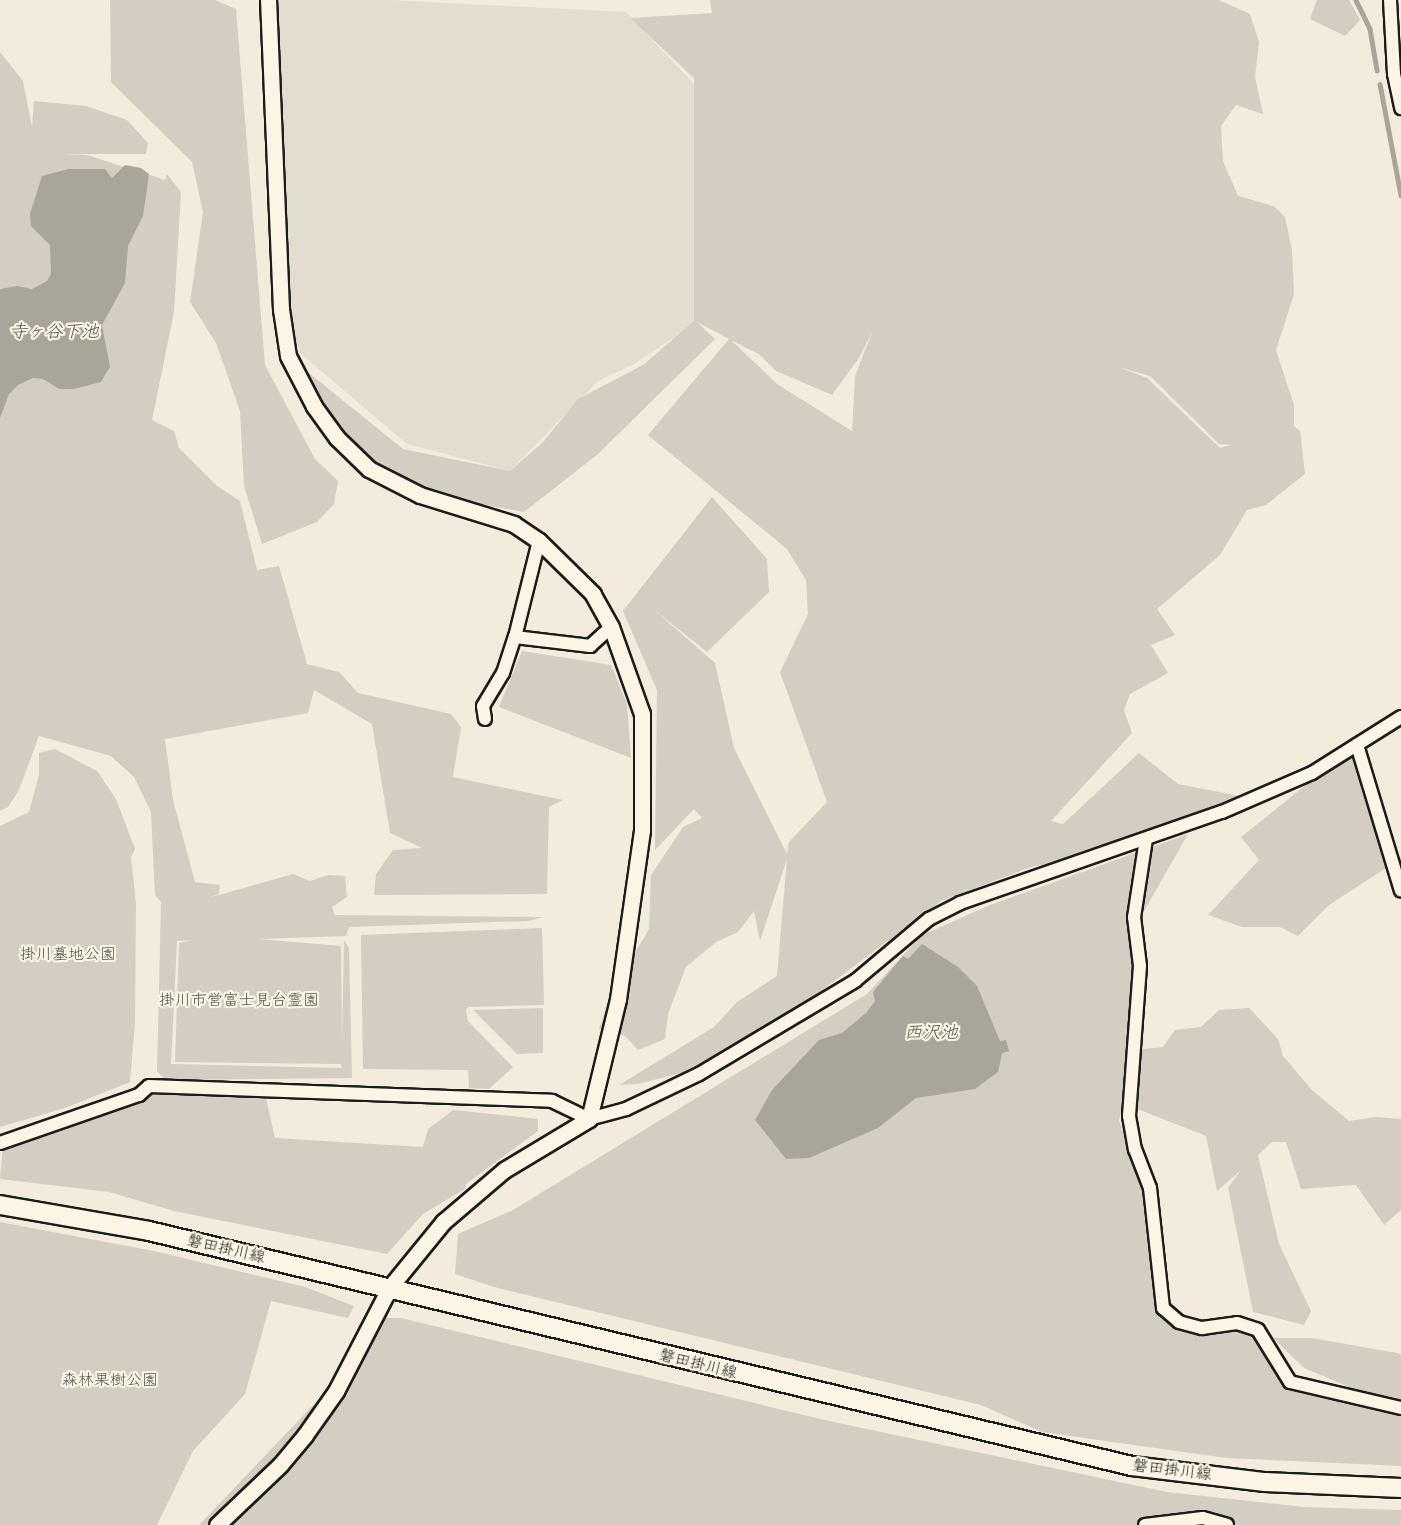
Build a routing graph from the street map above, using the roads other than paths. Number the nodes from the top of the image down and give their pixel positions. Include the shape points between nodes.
1 (268, 0) edge
2 (1390, 0) edge
3 (1401, 108) edge
4 (539, 541) junction
5 (611, 627) junction
6 (515, 637) junction
7 (1401, 717) edge
8 (484, 719) dead end
9 (1358, 745) junction
10 (1146, 839) junction
11 (1401, 891) edge
12 (589, 1119) junction
13 (0, 1143) edge
14 (0, 1205) edge
15 (390, 1287) junction
16 (1401, 1408) edge
17 (1401, 1488) edge
18 (217, 1525) edge
19 (1145, 1525) edge
20 (1227, 1525) edge

1 - 4 street via 281,309 288,356 314,406 337,438 369,469 420,495 514,524
2 - 3 street via 1394,74
4 - 5 street via 593,594
4 - 6 street
5 - 6 street via 590,646
5 - 12 street via 642,714 642,830 618,999
6 - 8 street via 503,673 483,706
7 - 9 street
9 - 10 street via 1312,772 1222,812
9 - 11 street
10 - 12 street via 960,903 929,920 855,981 699,1074 626,1108
10 - 16 street via 1134,917 1140,966 1129,1116 1135,1149 1150,1188 1163,1308 1179,1322 1202,1328 1237,1323 1258,1330 1290,1382
12 - 13 street via 552,1101 148,1086 139,1095
12 - 15 street via 504,1170 468,1200 443,1222
14 - 15 main road, 磐田掛川線 via 149,1231
15 - 17 main road, 磐田掛川線 via 1132,1466 1265,1482
15 - 18 street via 336,1391 305,1435 280,1465
19 - 20 street via 1203,1518

